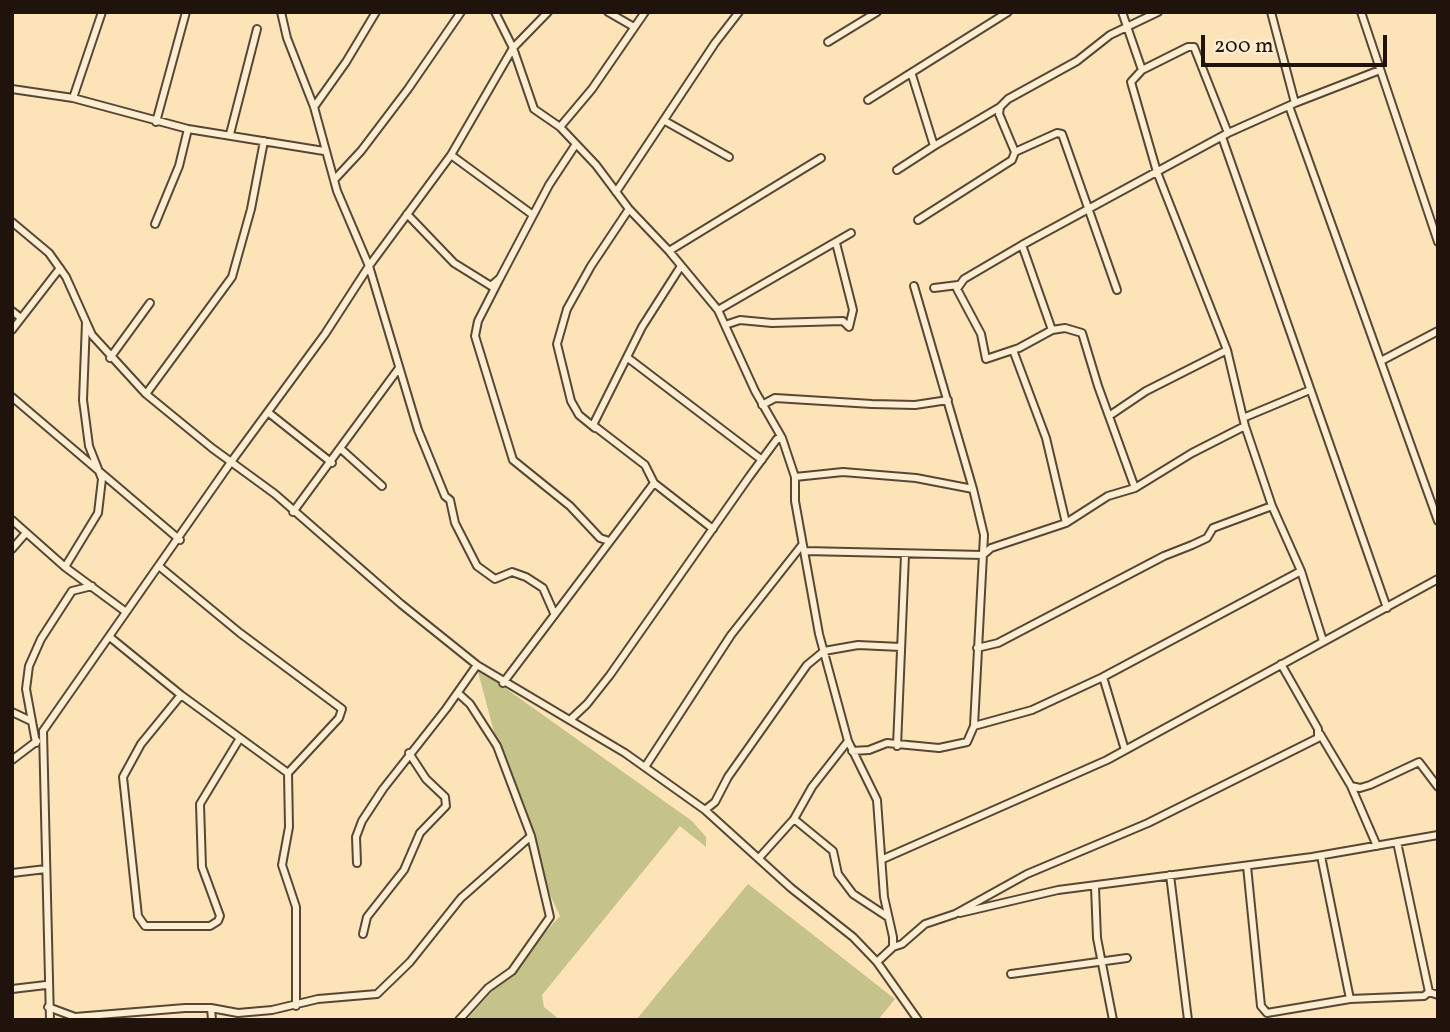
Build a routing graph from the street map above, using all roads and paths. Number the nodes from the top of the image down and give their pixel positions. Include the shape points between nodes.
1 (102, 12) edge
2 (186, 12) edge
3 (282, 12) edge
4 (376, 12) edge
5 (461, 12) edge
6 (495, 12) edge
7 (548, 12) edge
8 (608, 12) edge
9 (645, 12) edge
10 (739, 12) edge
11 (877, 12) edge
12 (1008, 12) edge
13 (1122, 12) edge
14 (1157, 12) edge
15 (1271, 12) edge
16 (1361, 12) edge
17 (1126, 26) junction
18 (634, 27) junction
19 (257, 29) dead end
20 (828, 42) dead end
21 (513, 48) junction
22 (1380, 70) junction
23 (1142, 71) junction
24 (912, 75) junction
25 (12, 89) edge
26 (72, 98) junction
27 (868, 100) dead end
28 (1292, 104) junction
29 (314, 107) junction
30 (1000, 107) junction
31 (665, 121) junction
32 (156, 122) junction
33 (559, 127) junction
34 (188, 129) junction
35 (230, 134) junction
36 (1225, 135) junction
37 (264, 141) junction
38 (576, 144) junction
39 (934, 146) junction
40 (324, 151) junction
41 (1015, 152) junction
42 (451, 155) junction
43 (729, 157) dead end
44 (821, 158) dead end
45 (897, 170) dead end
46 (1157, 172) junction
47 (334, 180) junction
48 (616, 192) junction
49 (629, 209) junction
50 (1089, 209) junction
51 (407, 214) junction
52 (533, 215) junction
53 (918, 220) dead end
54 (12, 222) edge
55 (156, 224) dead end
56 (852, 233) dead end
57 (1438, 242) edge
58 (836, 243) junction
59 (1022, 245) junction
60 (669, 251) junction
61 (369, 266) junction
62 (681, 266) junction
63 (60, 268) junction
64 (500, 278) junction
65 (958, 285) junction
66 (914, 286) dead end
67 (934, 288) dead end
68 (1117, 290) dead end
69 (150, 303) dead end
70 (718, 310) junction
71 (12, 312) edge
72 (21, 318) junction
73 (86, 321) junction
74 (726, 324) junction
75 (12, 330) edge
76 (1052, 330) junction
77 (1438, 331) edge
78 (92, 335) junction
79 (85, 347) junction
80 (1013, 350) junction
81 (1227, 350) junction
82 (110, 358) junction
83 (628, 358) junction
84 (1381, 361) junction
85 (399, 368) junction
86 (1310, 390) junction
87 (146, 394) junction
88 (12, 397) edge
89 (948, 400) junction
90 (762, 405) junction
91 (268, 413) junction
92 (1109, 416) junction
93 (1243, 418) junction
94 (1245, 426) junction
95 (598, 430) junction
96 (782, 438) junction
97 (341, 449) junction
98 (762, 460) junction
99 (231, 462) junction
100 (332, 463) junction
101 (95, 465) junction
102 (794, 477) junction
103 (654, 483) junction
104 (382, 486) dead end
105 (1135, 488) junction
106 (973, 489) junction
107 (1272, 506) junction
108 (293, 512) junction
109 (12, 520) edge
110 (1438, 521) edge
111 (1066, 523) junction
112 (713, 529) junction
113 (25, 534) junction
114 (180, 540) junction
115 (609, 541) junction
116 (804, 548) junction
117 (12, 549) edge
118 (905, 555) junction
119 (983, 555) junction
120 (65, 567) junction
121 (160, 567) junction
122 (1301, 571) junction
123 (1438, 579) edge
124 (92, 586) junction
125 (1387, 608) junction
126 (126, 612) junction
127 (554, 613) junction
128 (111, 638) junction
129 (1323, 641) junction
130 (901, 647) junction
131 (977, 648) junction
132 (824, 651) junction
133 (1282, 664) junction
134 (477, 665) junction
135 (1103, 677) junction
136 (503, 683) junction
137 (458, 693) junction
138 (181, 695) junction
139 (12, 712) edge
140 (570, 720) junction
141 (33, 721) junction
142 (974, 726) junction
143 (44, 731) junction
144 (1320, 734) junction
145 (240, 738) junction
146 (848, 741) junction
147 (36, 743) junction
148 (897, 746) junction
149 (1125, 750) junction
150 (852, 751) junction
151 (409, 753) junction
152 (12, 760) edge
153 (645, 767) junction
154 (288, 773) junction
155 (1351, 786) junction
156 (1438, 787) edge
157 (705, 810) junction
158 (794, 819) junction
159 (1438, 835) edge
160 (531, 836) junction
161 (1397, 842) junction
162 (1377, 846) junction
163 (1321, 856) junction
164 (759, 858) junction
165 (883, 859) junction
166 (357, 863) dead end
167 (1247, 866) junction
168 (46, 869) junction
169 (12, 873) edge
170 (1170, 875) junction
171 (1095, 887) junction
172 (955, 914) junction
173 (889, 918) junction
174 (363, 934) dead end
175 (893, 947) junction
176 (1127, 958) dead end
177 (877, 962) junction
178 (1101, 962) junction
179 (1011, 974) dead end
180 (46, 985) junction
181 (12, 989) edge
182 (1429, 992) junction
183 (1438, 995) edge
184 (1350, 999) junction
185 (296, 1006) junction
186 (48, 1007) junction
187 (211, 1008) junction
188 (135, 1016) edge
189 (1268, 1017) edge
190 (50, 1020) edge
191 (212, 1020) edge
192 (459, 1020) edge
193 (918, 1020) edge
194 (1113, 1020) edge
195 (1188, 1020) edge

1 - 26 street
2 - 32 street
3 - 29 street via 287,38
4 - 29 street
5 - 47 street via 362,151
6 - 21 street
7 - 21 street
8 - 18 street
9 - 18 street
10 - 31 street
11 - 20 street
12 - 24 street
13 - 17 street
14 - 17 street
15 - 28 street
16 - 22 street
17 - 23 street
17 - 30 street
18 - 33 street via 592,89
19 - 35 street
21 - 33 street via 534,109
21 - 42 street
22 - 28 street
22 - 57 street
23 - 36 street via 1195,47
23 - 46 street via 1131,87
24 - 27 street
24 - 39 street
25 - 26 street
26 - 32 street
28 - 36 street
28 - 84 street
29 - 40 street
30 - 39 street
30 - 41 street
31 - 43 street
31 - 48 street
32 - 34 street
33 - 38 street
34 - 35 street
34 - 55 street
35 - 37 street
36 - 46 street
36 - 86 street
37 - 40 street
37 - 87 street via 232,277
38 - 48 street
38 - 52 street
39 - 45 street
40 - 47 street
41 - 50 street via 1062,134
41 - 53 street via 1012,160
42 - 51 street
42 - 52 street
44 - 60 street
46 - 50 street
46 - 81 street
47 - 61 street
48 - 49 street
49 - 60 street
49 - 95 street via 567,309 557,344 571,401 579,415
50 - 59 street
50 - 68 street
51 - 61 street
51 - 64 street via 454,263 487,285
52 - 64 street
54 - 63 street
56 - 58 street
58 - 70 street
58 - 74 street via 853,310 849,327 843,321 740,320
59 - 65 street
59 - 76 street
60 - 62 street
61 - 85 street
61 - 91 street
62 - 70 street
62 - 83 street
63 - 72 street
63 - 73 street
64 - 115 street via 475,337 513,460 570,506 600,538
65 - 67 street
65 - 80 street via 981,334 986,359
66 - 89 street
69 - 82 street
70 - 74 street
71 - 72 street
72 - 75 street
73 - 78 street
73 - 79 street
74 - 90 street
76 - 80 street
76 - 92 street via 1082,332
77 - 84 street
78 - 79 street
78 - 82 street
79 - 101 street via 83,400
80 - 111 street via 1046,438
81 - 92 street via 1146,391
81 - 93 street
82 - 87 street
83 - 95 street via 593,425
83 - 98 street
84 - 110 street
85 - 97 street
85 - 127 street via 418,430 477,566 495,579 512,572 526,577 543,588
86 - 93 street
86 - 125 street
87 - 99 street
88 - 101 street
89 - 90 street via 915,405 775,398
89 - 106 street
90 - 96 street
91 - 99 street
91 - 100 street
92 - 105 street
93 - 94 street
94 - 105 street
94 - 107 street
95 - 103 street via 645,465
96 - 98 street
96 - 102 street
97 - 100 street
97 - 104 street
98 - 112 street
99 - 108 street
99 - 114 street
100 - 108 street
101 - 114 street
101 - 120 street via 102,479 97,513
102 - 106 street via 843,472 916,478
102 - 116 street
103 - 112 street
103 - 115 street
105 - 111 street via 1108,496
106 - 119 street via 985,535
107 - 122 street
107 - 131 street via 1213,528 1207,538 998,643
108 - 134 street
109 - 113 street
111 - 119 street via 1031,532
112 - 140 street via 610,674
113 - 117 street
113 - 120 street
114 - 121 street
115 - 127 street
116 - 118 street
116 - 132 street
116 - 153 street via 731,635
118 - 119 street
118 - 130 street
119 - 131 street
120 - 124 street
121 - 126 street
121 - 154 street via 342,709 339,718
122 - 129 street
122 - 135 street
123 - 125 street
124 - 126 street
124 - 141 street via 72,591 29,666 26,689
125 - 129 street
126 - 128 street
127 - 136 street
128 - 138 street
128 - 143 street
129 - 133 street
130 - 132 street via 837,646
130 - 148 street
131 - 142 street
132 - 146 street
132 - 157 street via 807,665 715,802
133 - 144 street
133 - 149 street
134 - 136 street
134 - 137 street
135 - 142 street via 1032,710
135 - 149 street
136 - 140 street
137 - 151 street
137 - 160 street via 497,747
138 - 145 street
138 - 145 street via 141,744 123,777 138,916 145,926 210,926 218,921 202,867 200,804
139 - 141 street
140 - 153 street
141 - 147 street
142 - 148 street via 967,742 939,748
143 - 147 street
143 - 168 street
144 - 155 street
144 - 172 street via 1230,785 1027,874
145 - 154 street
146 - 150 street
146 - 158 street
147 - 152 street
148 - 150 street via 887,743
149 - 165 street
150 - 165 street via 877,800
151 - 166 street via 360,825
151 - 174 street via 425,779 445,797 446,806 420,833 404,870 367,917
153 - 157 street
154 - 185 street via 289,827 282,865 296,906
155 - 156 street via 1370,785 1419,762
155 - 162 street
157 - 164 street
158 - 164 street
158 - 173 street via 833,851 838,874 853,894
159 - 161 street
160 - 185 street via 461,898 383,989 362,997 317,999
160 - 192 street via 550,917 512,971 488,988
161 - 162 street
161 - 182 street
162 - 163 street
163 - 167 street
163 - 184 street
164 - 177 street
165 - 173 street
167 - 170 street
167 - 189 street via 1261,1006
168 - 169 street
168 - 180 street
170 - 171 street
170 - 195 street
171 - 172 street via 1058,890
171 - 178 street
172 - 175 street via 925,925
173 - 175 street
175 - 177 street
176 - 178 street
177 - 193 street
178 - 179 street
178 - 194 street
180 - 181 street
180 - 186 street
182 - 183 street
182 - 184 street via 1424,996
184 - 189 street
185 - 187 street via 238,1013
186 - 188 street via 75,1017
186 - 190 street
187 - 188 street
187 - 191 street

